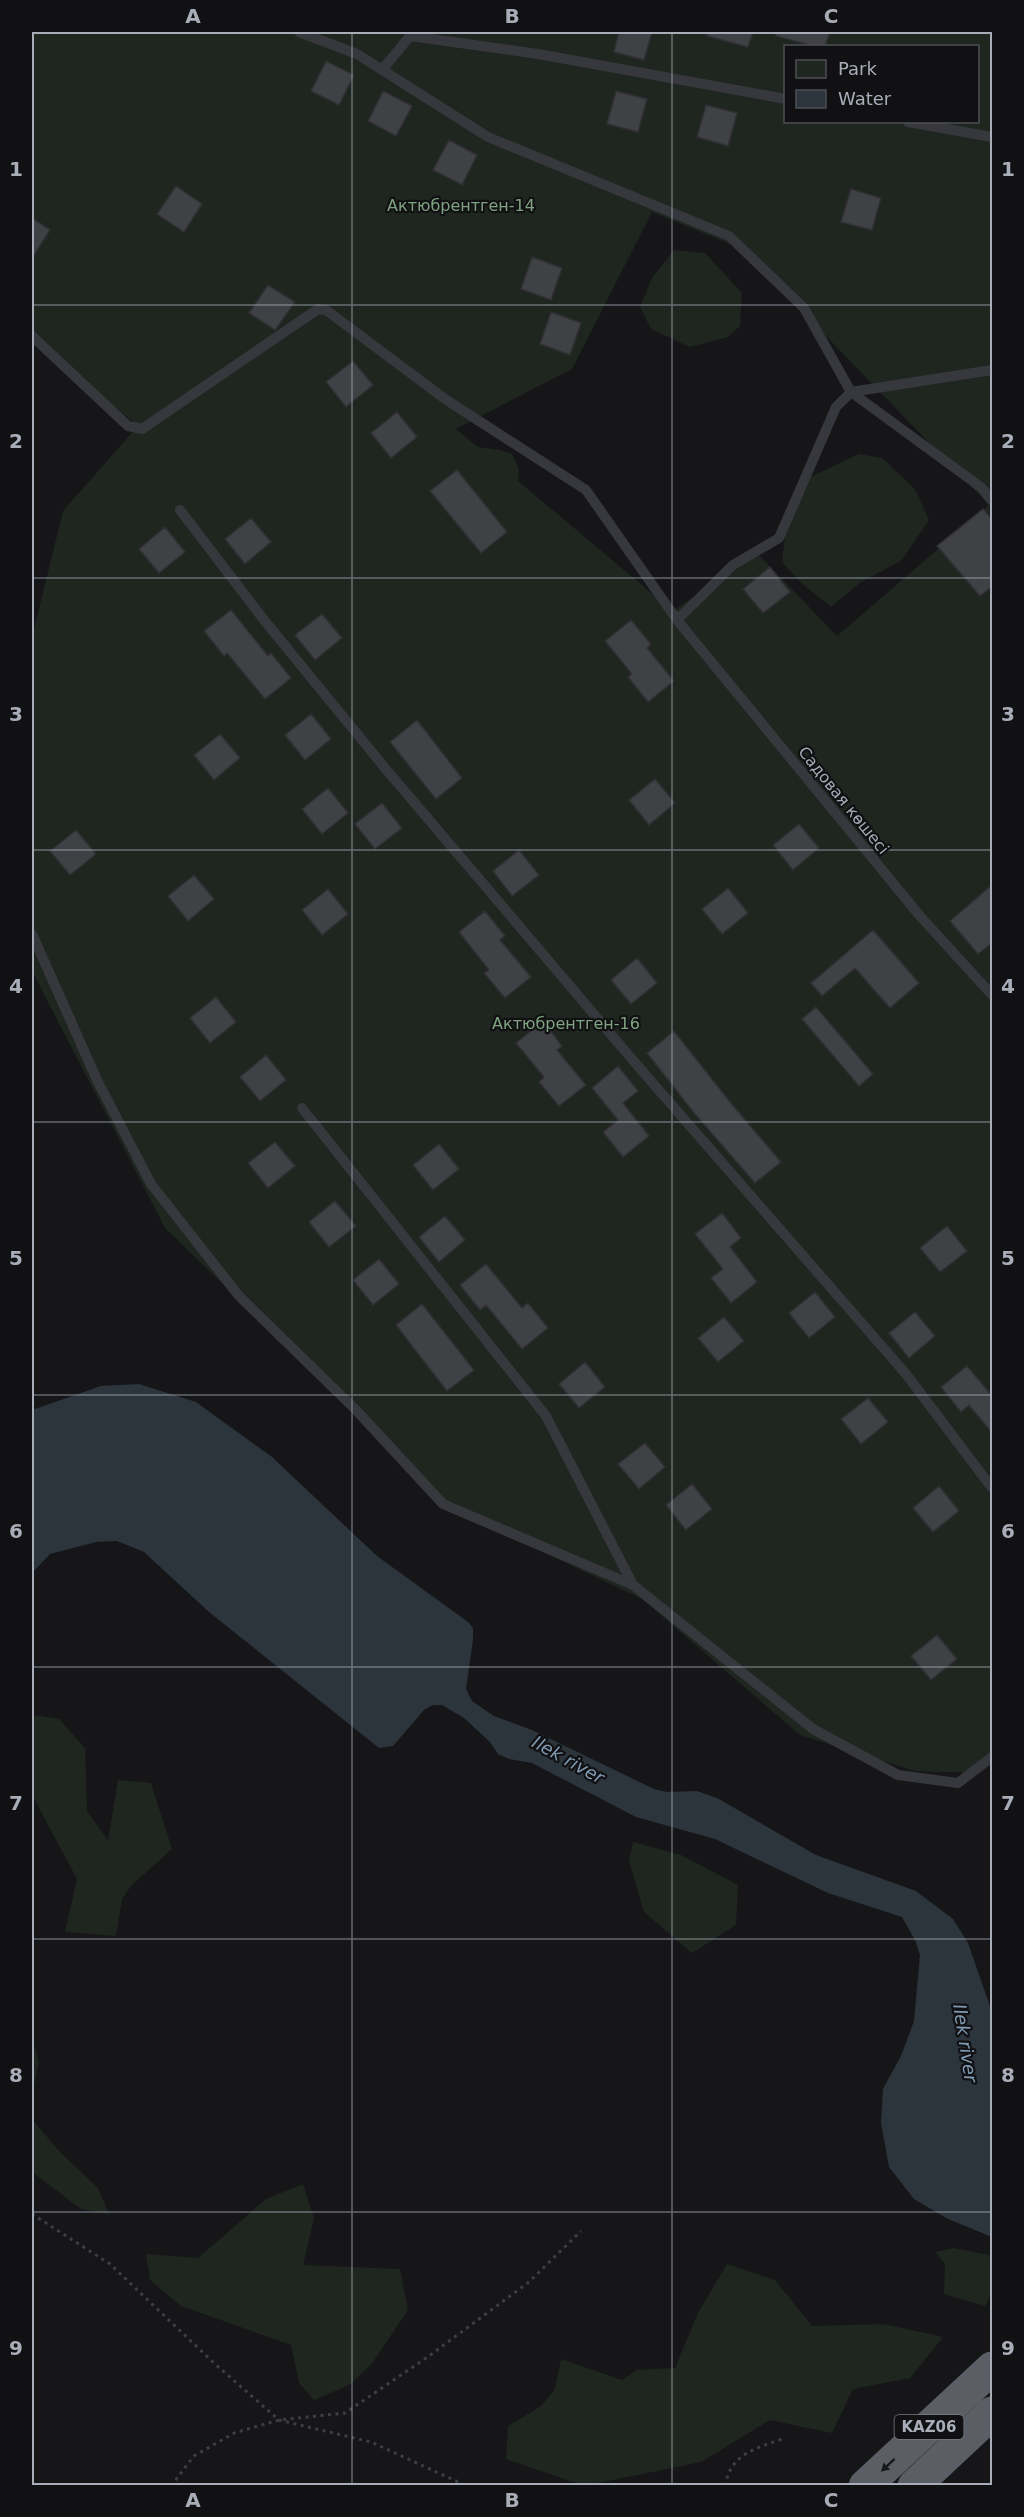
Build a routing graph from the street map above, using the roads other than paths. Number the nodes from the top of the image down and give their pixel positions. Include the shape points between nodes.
1 (299, 32) edge
2 (382, 70) junction
3 (784, 99) edge
4 (914, 123) edge
5 (993, 137) edge
6 (32, 336) edge
7 (993, 370) edge
8 (851, 392) junction
9 (993, 501) edge
10 (180, 510) dead end
11 (677, 620) junction
12 (32, 934) edge
13 (993, 995) edge
14 (302, 1108) dead end
15 (993, 1488) edge
16 (633, 1585) junction
17 (993, 1757) edge
18 (993, 2368) edge
19 (993, 2413) edge
20 (865, 2486) edge
21 (914, 2486) edge

1 - 2 lane via 357,54
2 - 3 lane via 410,36 538,54
2 - 8 lane via 488,137 729,236 804,308
4 - 5 lane
6 - 11 lane, Садовая көшесі via 128,426 142,429 318,309 326,310 445,399 586,490
7 - 8 lane
8 - 9 lane via 982,488
8 - 11 lane via 836,407 779,538 733,566
10 - 15 lane via 386,768 906,1374
11 - 13 lane, Садовая көшесі via 920,916
12 - 16 lane via 97,1080 152,1184 239,1296 356,1410 443,1504
14 - 16 lane via 546,1416
16 - 17 lane via 813,1729 898,1774 958,1783
18 -> 20 highway, KАZ06
19 - 21 highway, KАZ06

